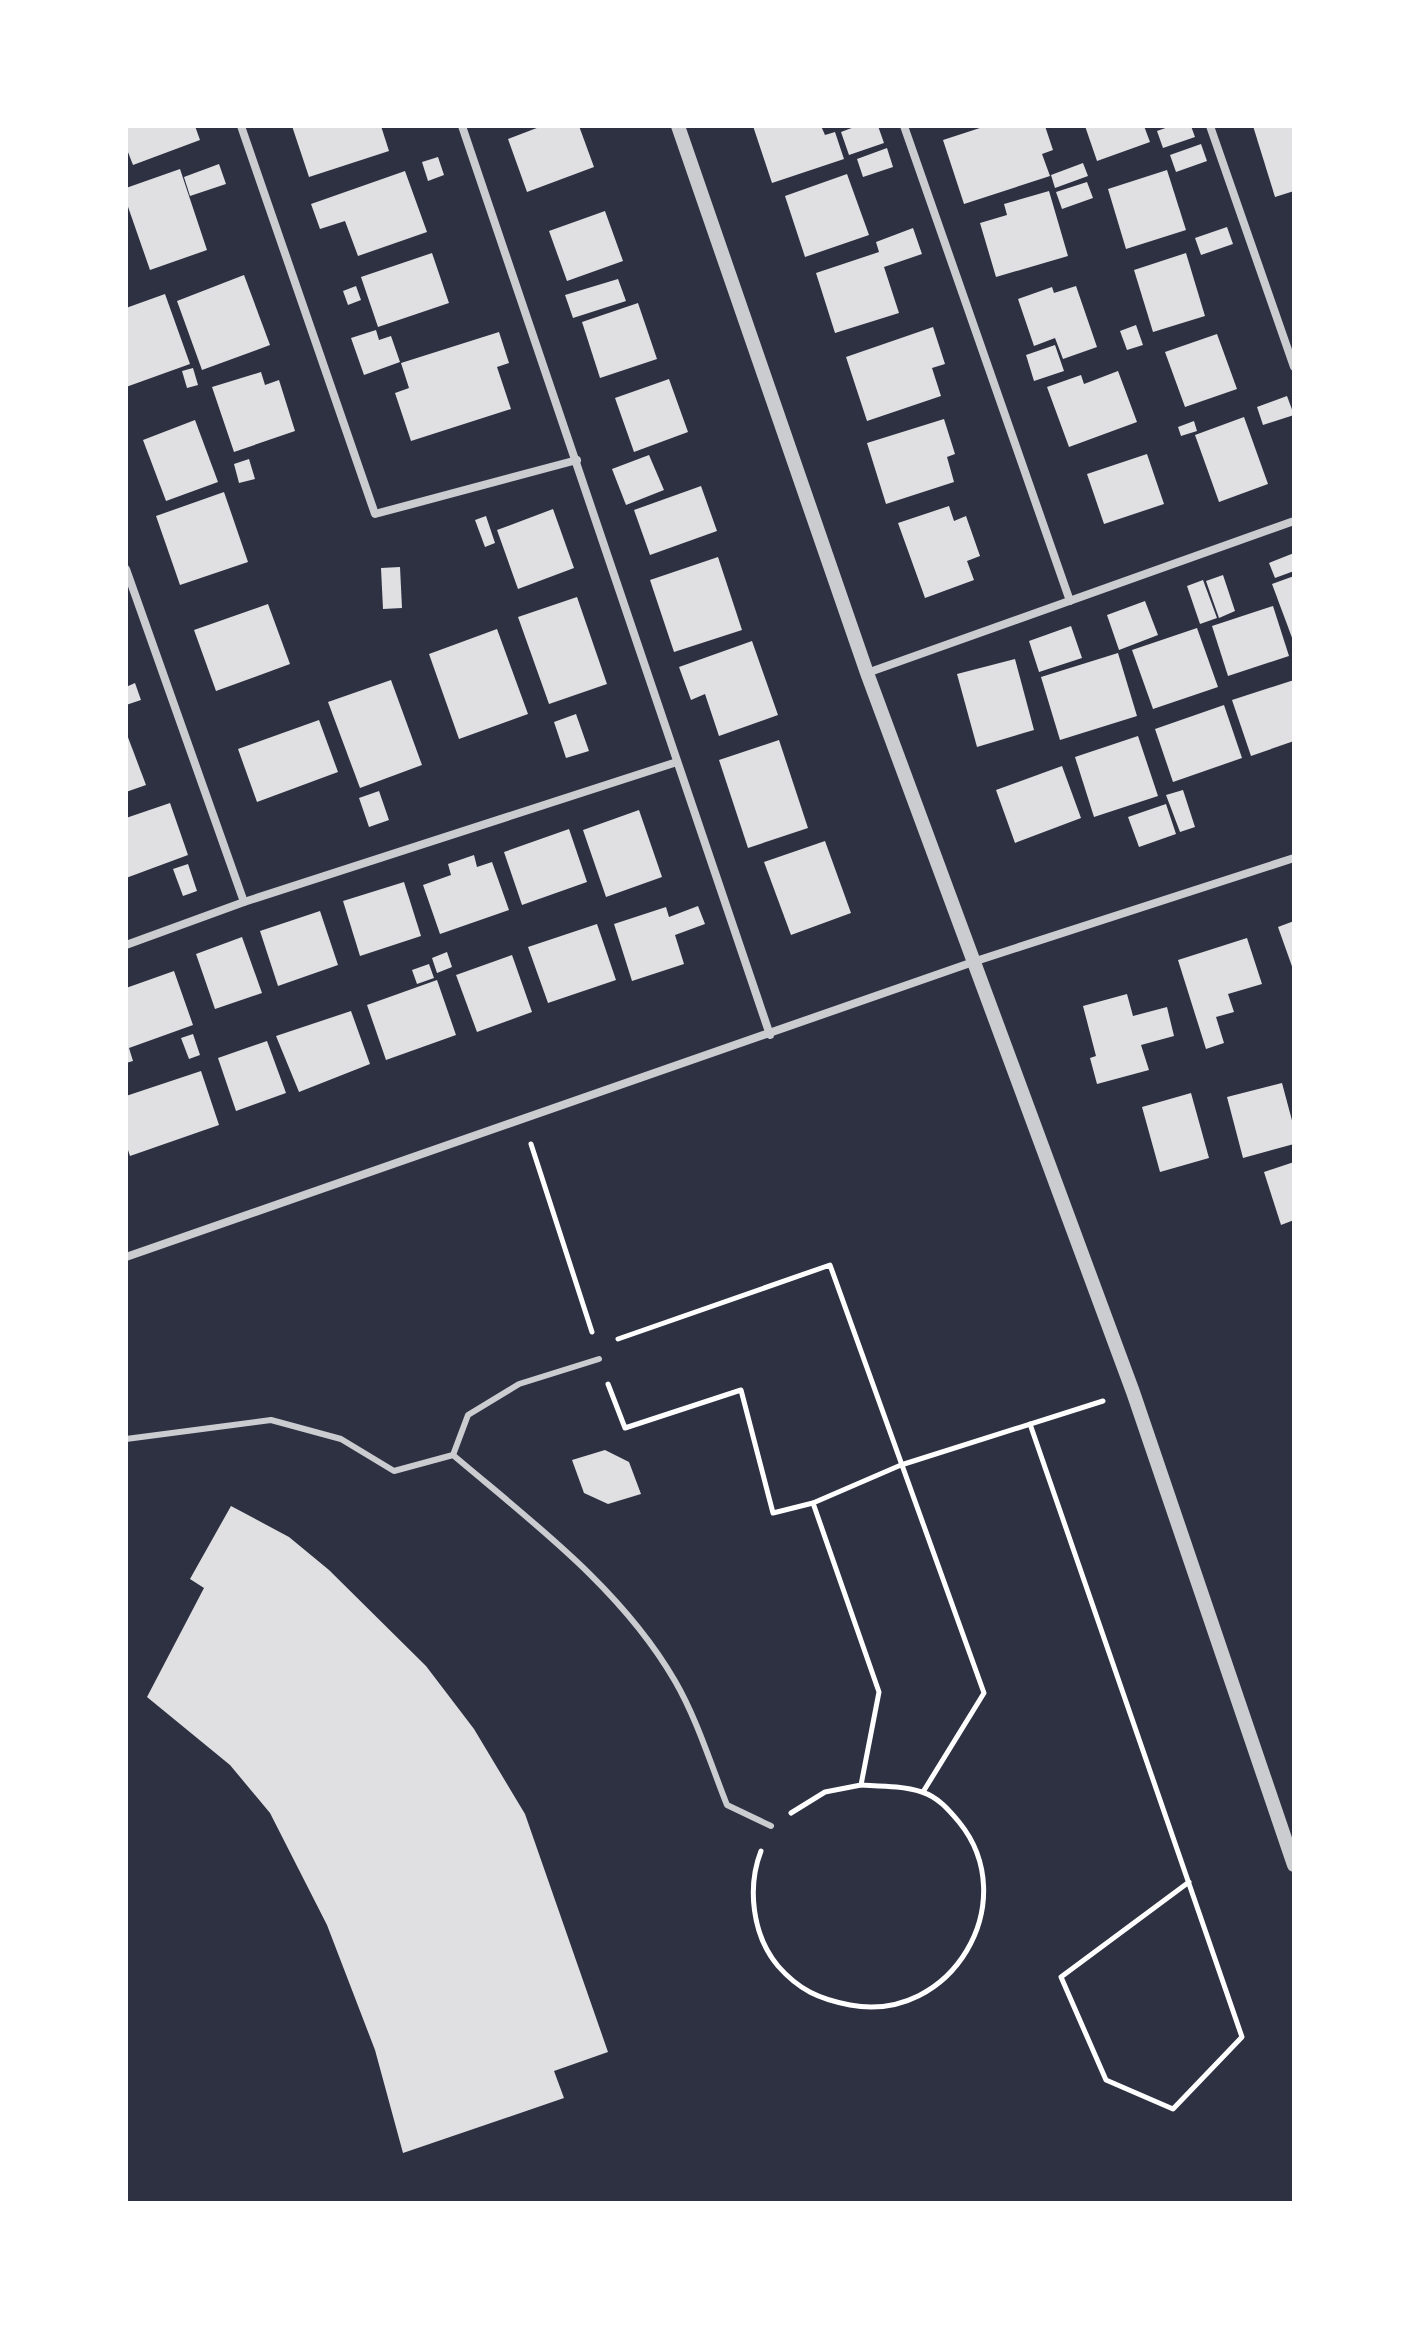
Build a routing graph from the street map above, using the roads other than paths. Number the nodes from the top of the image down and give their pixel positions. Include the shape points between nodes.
1 (241, 126) edge
2 (462, 126) edge
3 (678, 126) edge
4 (904, 126) edge
5 (1210, 126) edge
6 (1294, 367) edge
7 (577, 460) junction
8 (1294, 521) edge
9 (126, 569) edge
10 (1070, 601) junction
11 (867, 673) junction
12 (677, 762) junction
13 (1294, 858) edge
14 (244, 902) junction
15 (126, 945) edge
16 (976, 961) junction
17 (770, 1035) junction
18 (126, 1257) edge
19 (599, 1359) road end
20 (126, 1439) edge
21 (453, 1455) junction
22 (771, 1826) road end
23 (1294, 1865) edge

1 - 7 street via 375,514
2 - 7 street
3 - 11 street
4 - 10 street
5 - 6 street
7 - 12 street
8 - 10 street
9 - 14 street
10 - 11 street
11 - 16 street
12 - 14 street
12 - 17 street
13 - 16 street
14 - 15 street
16 - 17 street
16 - 23 street via 1133,1392
17 - 18 street
19 - 21 lane via 519,1384 468,1415
20 - 21 lane via 271,1420 341,1439 394,1471
21 - 22 lane via 621,1607 675,1681 727,1805

